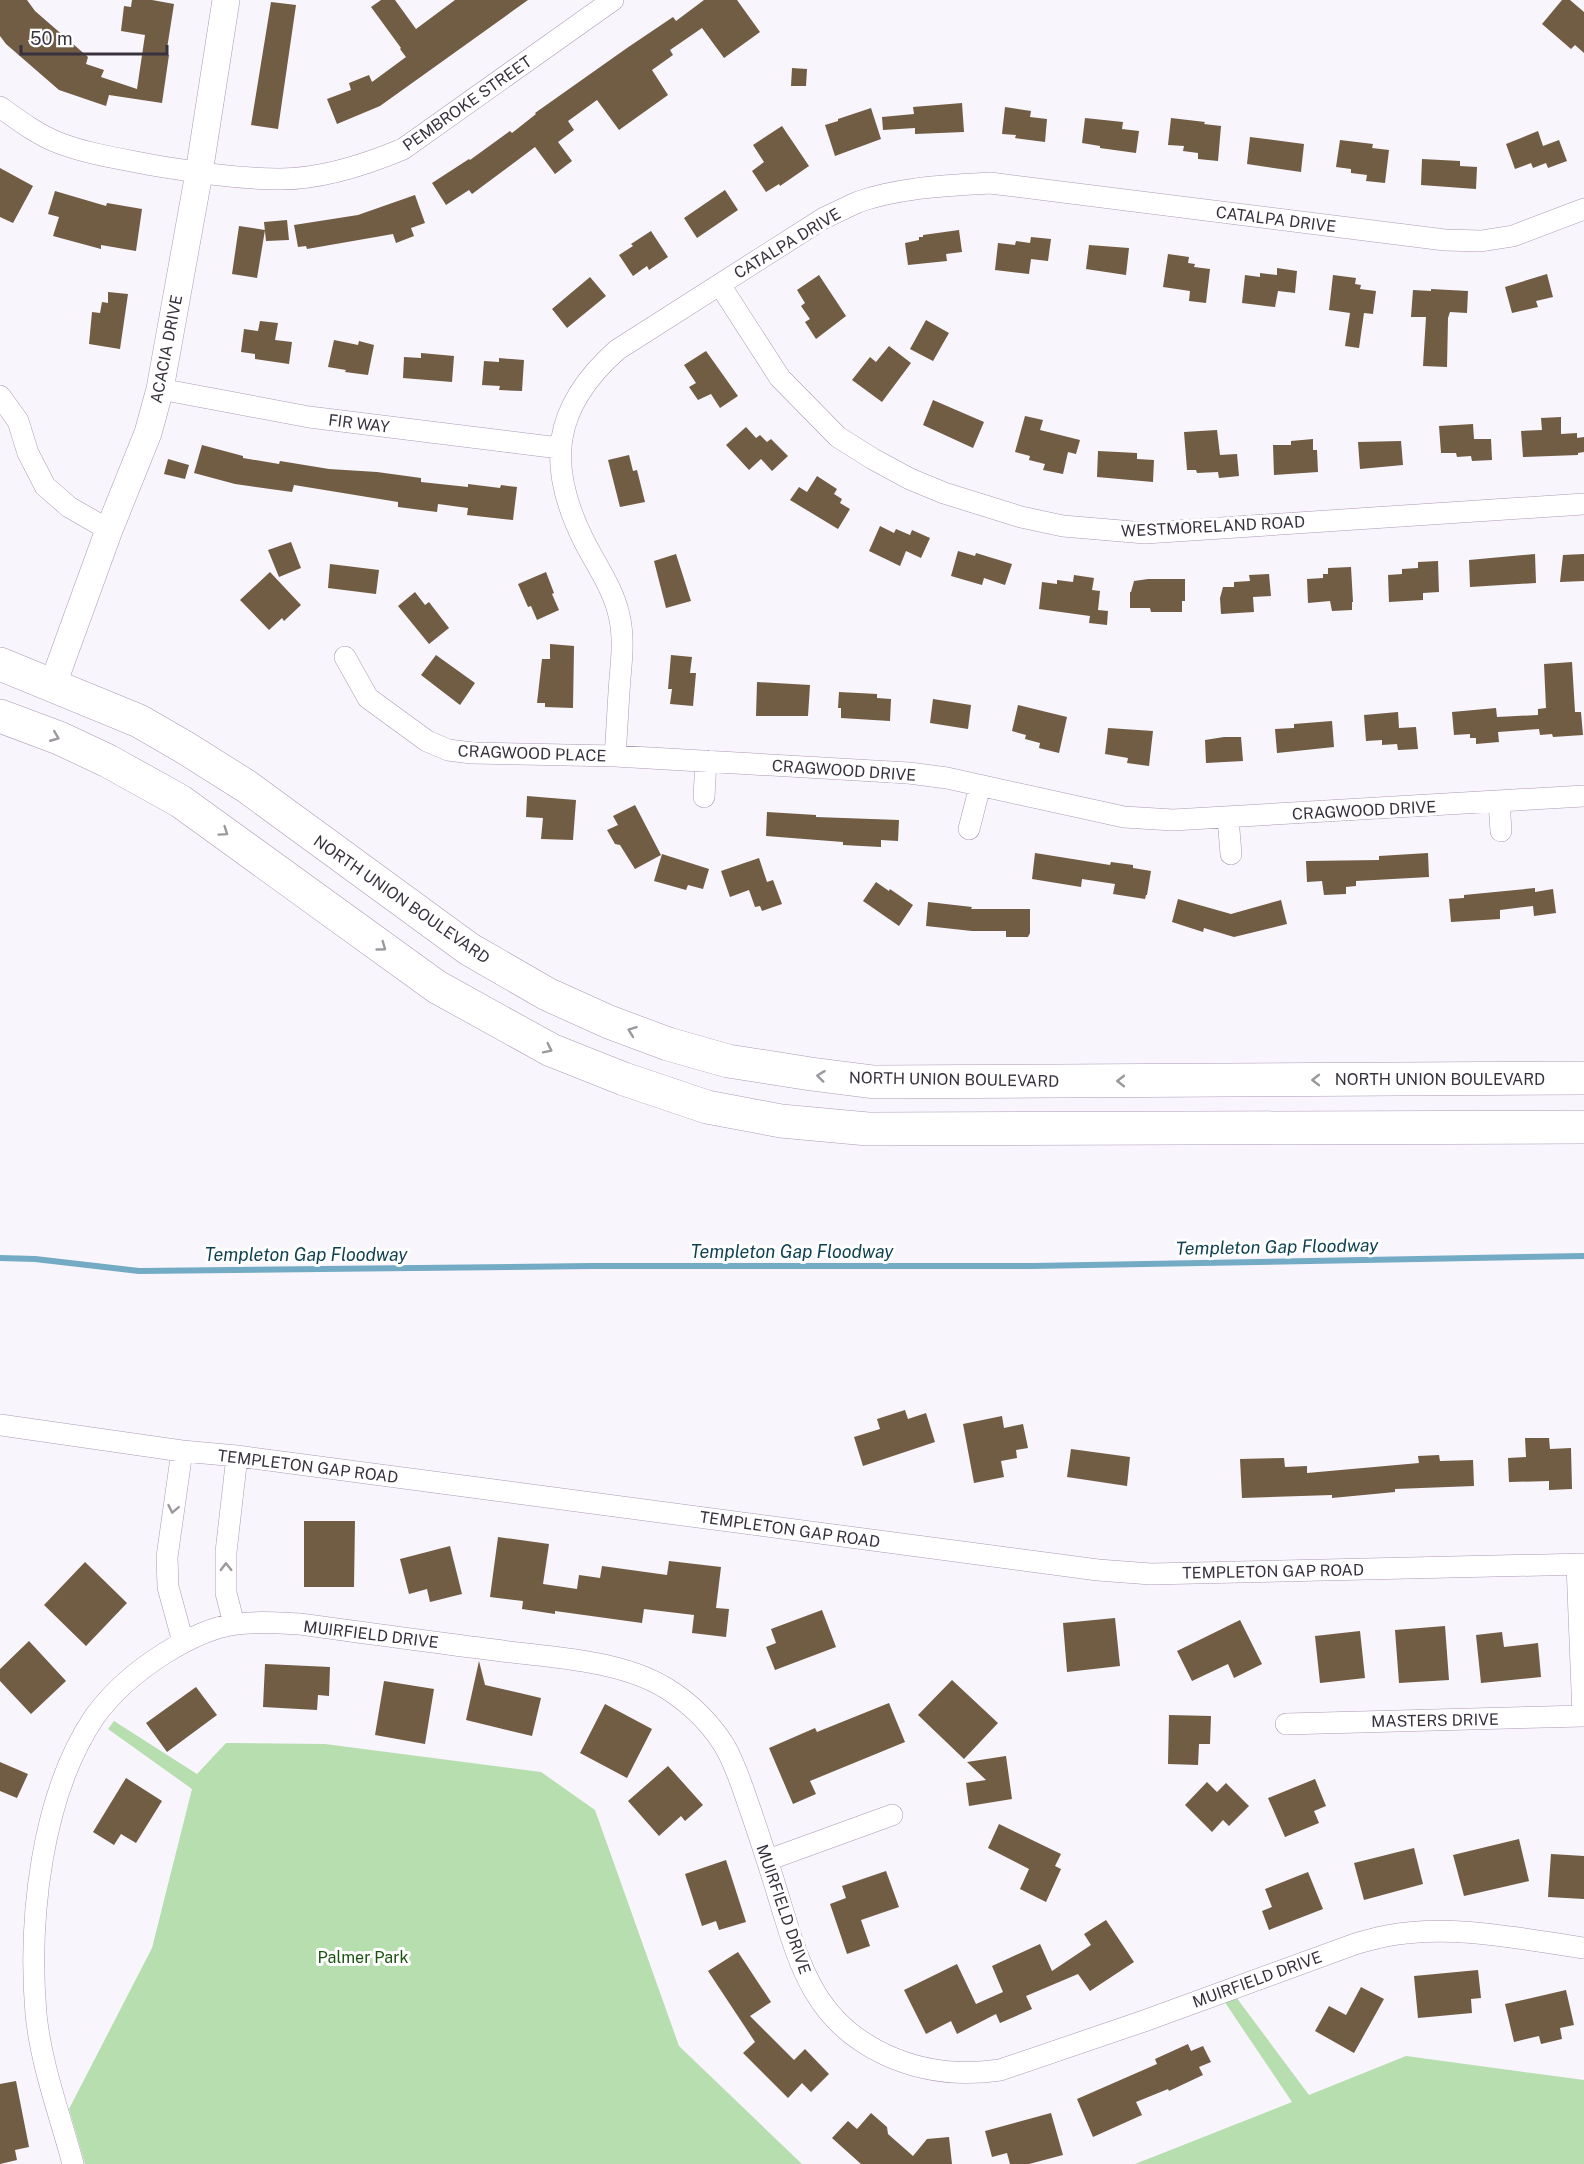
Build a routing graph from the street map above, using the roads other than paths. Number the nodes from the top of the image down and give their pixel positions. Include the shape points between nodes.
1 (226, 0) edge
2 (613, 0) edge
3 (0, 107) edge
4 (199, 173) junction
5 (1584, 209) edge
6 (720, 285) junction
7 (160, 389) junction
8 (0, 396) edge
9 (560, 448) junction
10 (1584, 504) edge
11 (109, 530) junction
12 (345, 657) dead end
13 (0, 664) edge
14 (53, 684) junction
15 (0, 716) edge
16 (615, 756) junction
17 (706, 761) junction
18 (980, 786) junction
19 (1584, 796) edge
20 (704, 797) dead end
21 (1499, 802) junction
22 (1228, 818) junction
23 (969, 829) dead end
24 (1501, 831) dead end
25 (1231, 854) dead end
26 (1584, 1078) edge
27 (1584, 1127) edge
28 (0, 1425) edge
29 (182, 1451) junction
30 (237, 1456) junction
31 (1580, 1564) edge
32 (234, 1624) junction
33 (183, 1642) junction
34 (1584, 1716) edge
35 (1286, 1724) dead end
36 (891, 1815) dead end
37 (768, 1860) junction
38 (1584, 1948) edge
39 (73, 2164) edge

1 - 4 street, ACACIA DRIVE
2 - 4 street, PEMBROKE STREET via 403,149 329,173 281,179
3 - 4 street, PEMBROKE STREET via 58,142 118,159
4 - 7 street, ACACIA DRIVE
5 - 6 street, CATALPA DRIVE via 1513,236 1480,241 1445,240 990,183 941,186 896,192 824,218
6 - 9 street, CATALPA DRIVE via 617,350 596,369 568,416
6 - 10 street, WESTMORELAND ROAD via 780,378 838,437 944,494 1022,517 1063,526 1145,533
7 - 9 street, FIR WAY via 309,417
7 - 11 street, ACACIA DRIVE via 148,433
8 - 11 street via 18,421 28,453 45,486 69,507
9 - 16 street, CATALPA DRIVE via 562,484 570,511 612,593 619,615 623,642
11 - 14 street, ACACIA DRIVE
12 - 16 street, CRAGWOOD PLACE via 368,698 427,741 448,750
13 - 14 main road, NORTH UNION BOULEVARD
26 -> 14 main road, NORTH UNION BOULEVARD via 874,1082 728,1061 668,1044 546,994 469,950 246,786 139,721
15 -> 27 main road via 98,756 180,801 437,987 490,1018 551,1050 707,1107 781,1121 868,1129
16 - 17 street, CRAGWOOD DRIVE
17 - 18 street, CRAGWOOD DRIVE via 909,773
17 - 20 street
18 - 22 street, CRAGWOOD DRIVE via 1124,817
18 - 23 street
19 - 21 street, CRAGWOOD DRIVE
21 - 22 street, CRAGWOOD DRIVE
21 - 24 street
22 - 25 street
28 - 29 street, TEMPLETON GAP ROAD
29 - 30 street, TEMPLETON GAP ROAD
29 -> 33 street via 167,1557 168,1587
30 - 31 street, TEMPLETON GAP ROAD via 1109,1571 1151,1574
32 -> 30 street via 226,1593 226,1552
31 - 34 street, MASTERS DRIVE
32 - 33 street, MUIRFIELD DRIVE
32 - 37 street, MUIRFIELD DRIVE via 311,1626 589,1663 644,1678 687,1703 725,1746
33 - 39 street, MUIRFIELD DRIVE via 131,1676 96,1716 69,1763 40,1872 34,1942 37,2017
34 - 35 street, MASTERS DRIVE
36 - 37 street
37 - 38 street, MUIRFIELD DRIVE via 805,1977 832,2015 872,2049 913,2065 950,2073 1000,2070 1387,1936 1480,1933

